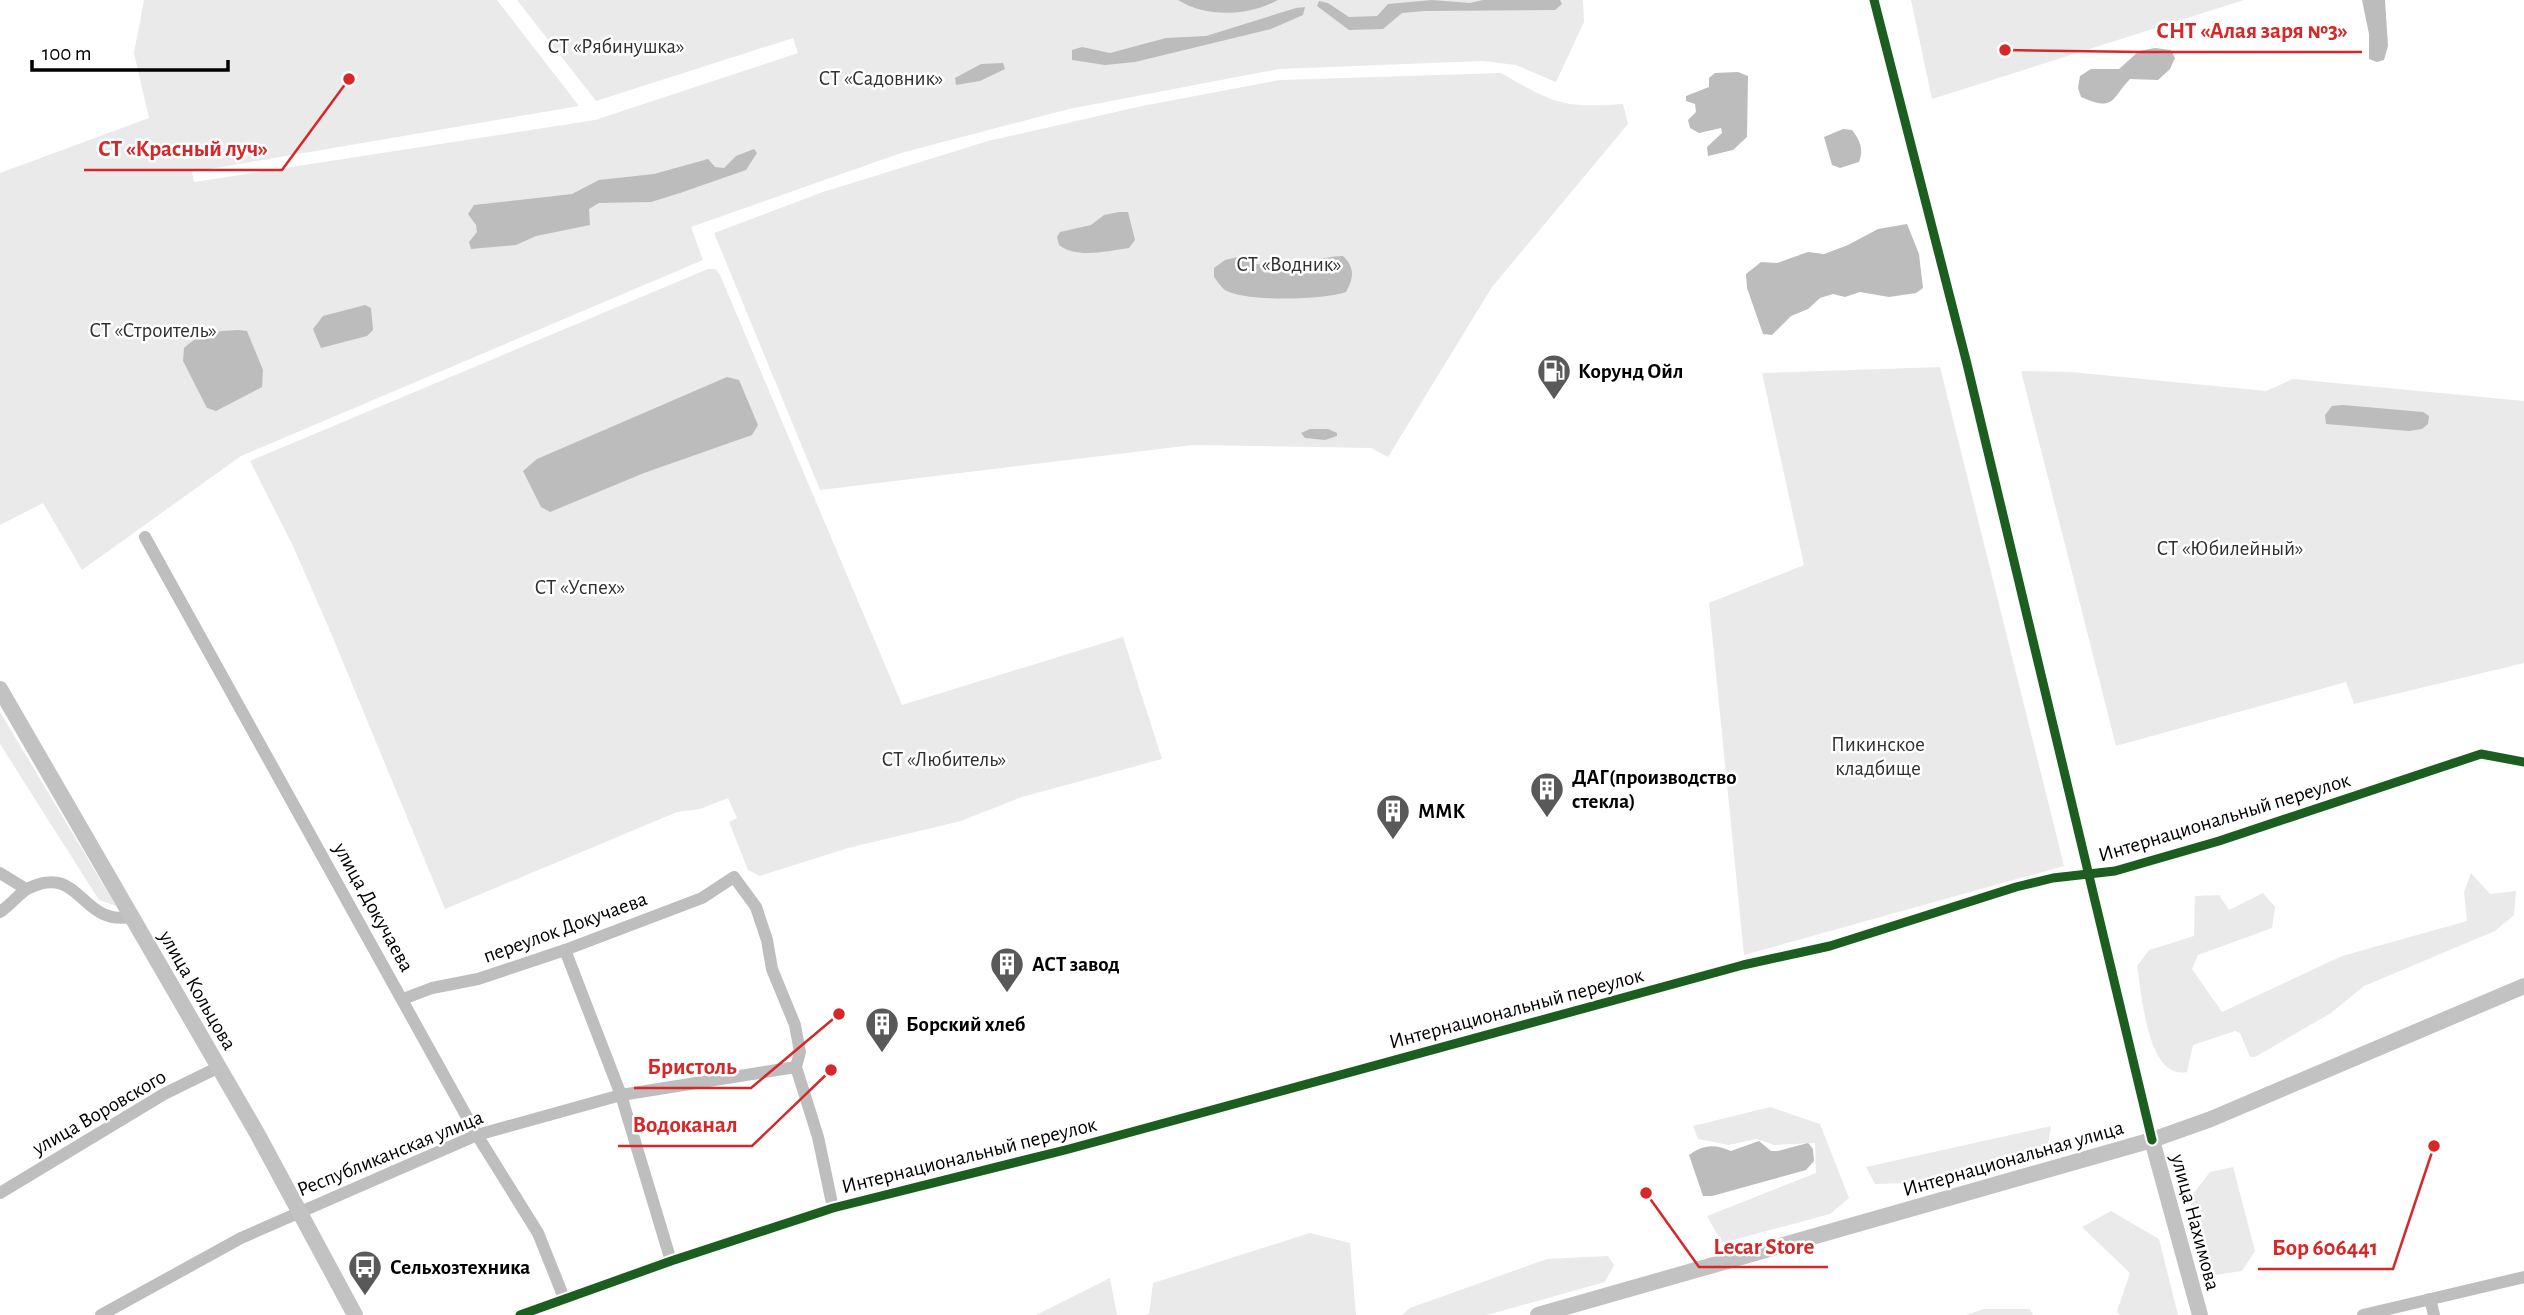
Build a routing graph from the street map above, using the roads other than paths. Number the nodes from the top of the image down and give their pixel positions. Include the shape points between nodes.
1 (1874, 0) edge
2 (145, 537) dead end
3 (0, 690) edge
4 (2524, 762) edge
5 (0, 873) edge
6 (2087, 876) junction
7 (26, 889) junction
8 (0, 912) edge
9 (131, 917) junction
10 (565, 950) junction
11 (2524, 986) edge
12 (403, 999) junction
13 (219, 1067) junction
14 (796, 1067) junction
15 (621, 1095) junction
16 (478, 1135) junction
17 (2152, 1140) junction
18 (0, 1193) edge
19 (834, 1208) junction
20 (299, 1210) junction
21 (671, 1261) junction
22 (2524, 1277) edge
23 (564, 1297) junction
24 (2430, 1300) junction
25 (101, 1315) edge
26 (355, 1315) edge
27 (520, 1315) edge
28 (1538, 1315) edge
29 (2200, 1315) edge
30 (2363, 1315) edge
31 (2434, 1315) edge

1 - 6 street via 1970,378
2 - 12 street, улица Докучаева
3 - 9 main road, улица Кольцова
4 - 6 street, Интернациональный переулок via 2481,754 2219,841
5 - 7 street
6 - 17 street
6 - 19 street, Интернациональный переулок via 2016,887 1830,946 1742,965 1069,1149
7 - 8 street
7 - 9 street via 64,884 104,917
9 - 13 main road, улица Кольцова
10 - 12 street, переулок Докучаева
10 - 14 street, переулок Докучаева via 702,898 734,877 756,907 768,940 772,969 795,1025 800,1052
10 - 15 street
11 - 17 main road, Интернациональная улица
12 - 16 street, улица Докучаева
13 - 18 street, улица Воровского via 154,1099
13 - 20 main road, улица Кольцова
14 - 15 street, Республиканская улица
14 - 19 street
15 - 16 street, Республиканская улица
15 - 21 street
16 - 20 street, Республиканская улица
16 - 23 street, улица Докучаева via 538,1233
17 - 28 main road, Интернациональная улица
17 - 29 main road, улица Нахимова
19 - 21 street, Интернациональный переулок
20 - 25 street, Республиканская улица
20 - 26 main road, улица Кольцова
21 - 23 street, Интернациональный переулок
22 - 24 street
23 - 27 street, Интернациональный переулок
24 - 30 street
24 - 31 street

